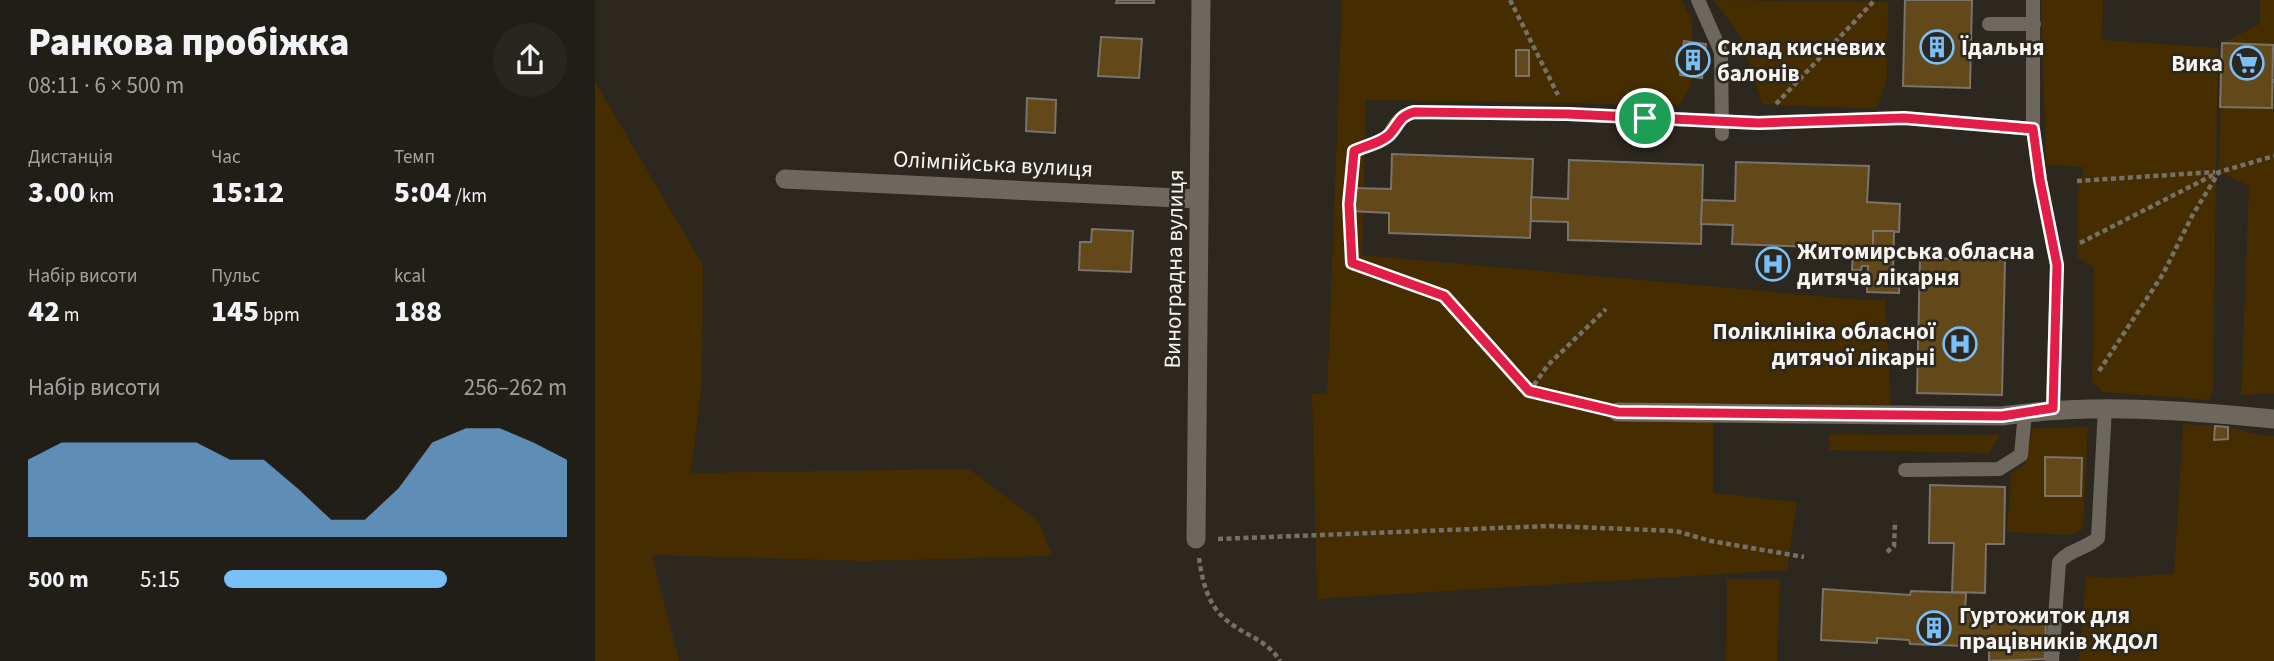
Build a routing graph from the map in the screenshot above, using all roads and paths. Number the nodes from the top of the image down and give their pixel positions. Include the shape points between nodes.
1 (1201, 0) edge
2 (1510, 0) edge
3 (1698, 0) edge
4 (1875, 0) edge
5 (2033, 0) edge
6 (1989, 24) dead end
7 (2034, 24) junction
8 (1568, 114) junction
9 (1758, 123) junction
10 (1721, 128) junction
11 (2033, 129) junction
12 (1389, 135) joint
13 (2274, 156) edge
14 (2219, 172) junction
15 (785, 179) dead end
16 (2077, 181) dead end
17 (1199, 199) junction
18 (2080, 243) dead end
19 (1606, 309) dead end
20 (2099, 371) dead end
21 (1529, 391) junction
22 (2053, 408) junction
23 (2105, 408) junction
24 (1618, 412) joint
25 (2025, 412) junction
26 (2274, 419) edge
27 (1905, 470) dead end
28 (1895, 521) dead end
29 (1196, 539) junction
30 (1887, 552) dead end
31 (1804, 557) dead end
32 (1280, 661) edge
33 (2052, 661) edge

1 - 17 street, Виноградна вулиця
2 - 8 path
3 - 10 lane via 1721,52
4 - 9 path
5 - 7 lane
6 - 7 lane
7 - 11 lane
8 - 10 lane
8 - 12 lane via 1414,112 1404,114
9 - 10 lane
9 - 11 lane via 1904,118
11 - 22 lane via 2057,265
12 - 21 path via 1354,151 1349,204 1352,263 1444,296
13 - 14 path
14 - 16 path
14 - 18 path
14 - 20 path via 2163,274
15 - 17 street, Олімпійська вулиця
17 - 29 street, Виноградна вулиця
19 - 21 path via 1548,365
21 - 24 path
22 - 23 street
22 - 25 street
23 - 26 street
23 - 33 lane via 2098,538 2059,562
24 - 25 street via 2002,416
25 - 27 lane via 2021,455 2007,466
28 - 30 path via 1894,546
29 - 31 path via 1550,526 1676,531
29 - 32 path via 1202,584 1223,618 1273,650

